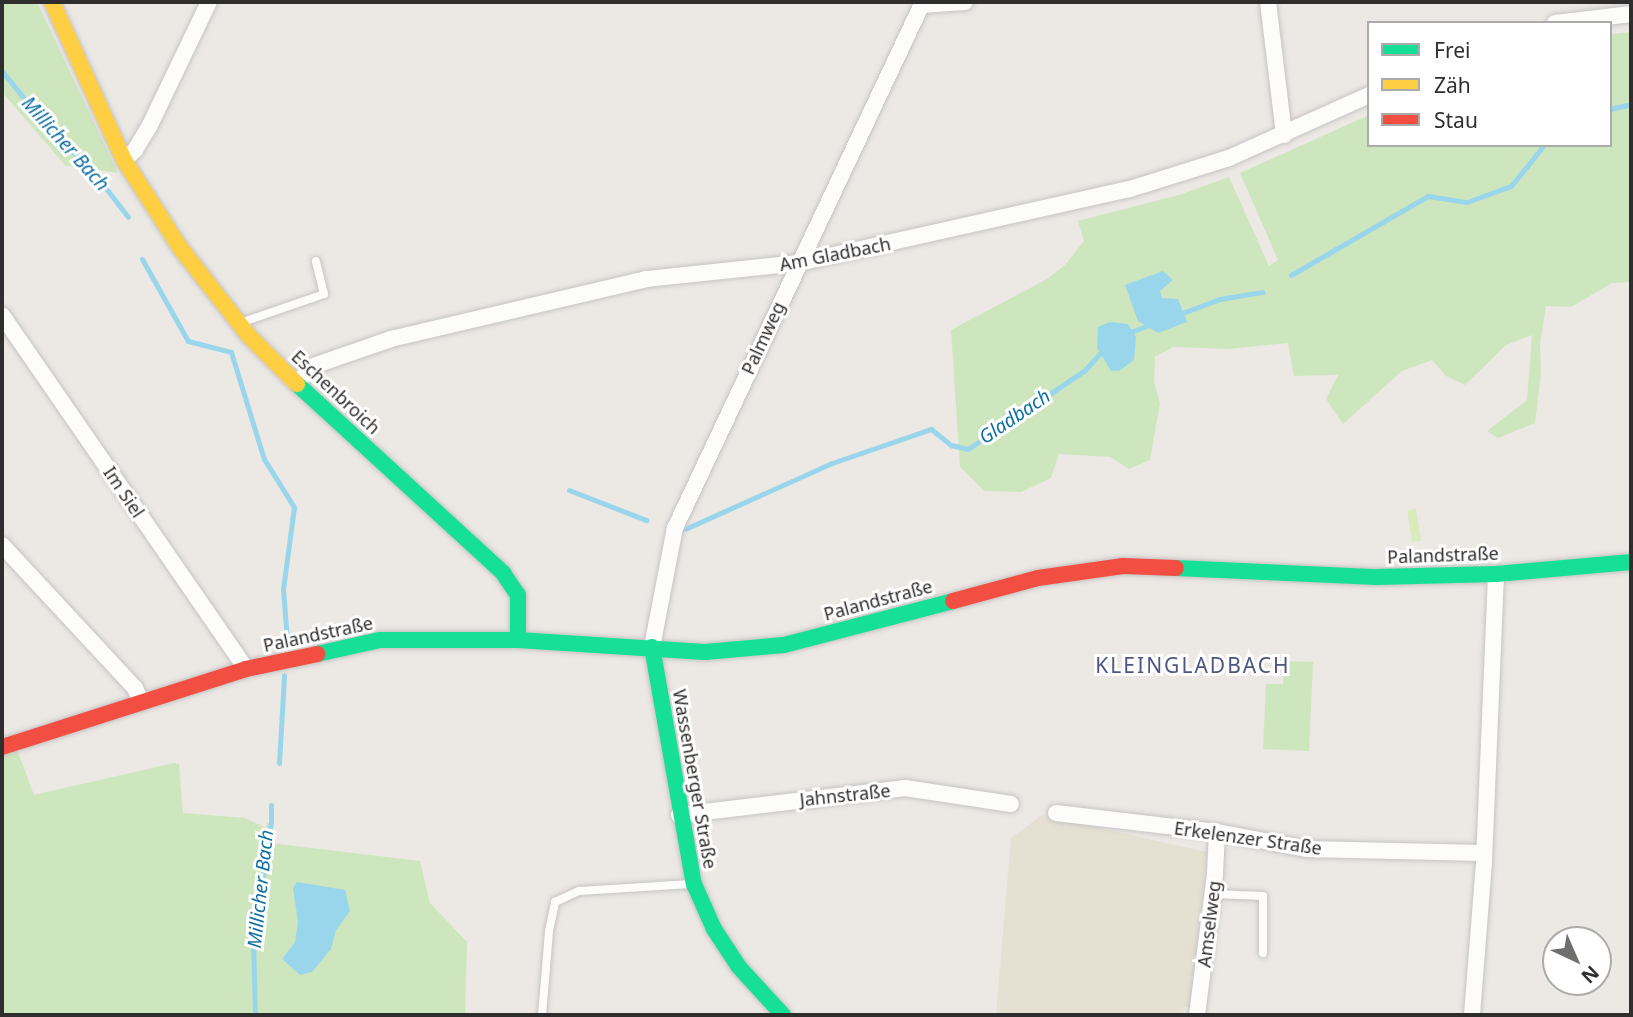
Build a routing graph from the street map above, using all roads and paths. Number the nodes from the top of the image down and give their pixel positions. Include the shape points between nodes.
1 (52, 2) edge
2 (209, 2) edge
3 (965, 2) edge
4 (1268, 2) edge
5 (922, 4) edge
6 (1631, 14) edge
7 (1572, 21) edge
8 (1367, 96) edge
9 (1284, 135) junction
10 (124, 160) junction
11 (316, 261) dead end
12 (798, 263) junction
13 (2, 315) edge
14 (240, 324) junction
15 (296, 383) junction
16 (2, 545) edge
17 (1631, 562) edge
18 (1496, 574) junction
19 (518, 640) junction
20 (652, 648) junction
21 (246, 669) junction
22 (141, 702) junction
23 (5, 746) edge
24 (1011, 804) dead end
25 (1056, 813) dead end
26 (679, 815) junction
27 (1217, 832) junction
28 (1483, 853) junction
29 (694, 884) junction
30 (1213, 894) junction
31 (1263, 953) dead end
32 (542, 1015) edge
33 (783, 1015) edge
34 (1197, 1015) edge
35 (1472, 1015) edge

1 - 10 main road, Eschenbroich
2 - 10 street via 150,125
3 - 5 street
4 - 9 street
5 - 12 street, Palmweg
6 - 7 street
8 - 9 street, Am Gladbach
9 - 12 street, Am Gladbach via 1229,158 1130,189
10 - 14 main road, Eschenbroich via 166,228
11 - 14 lane via 324,294
12 - 15 street, Am Gladbach via 646,279 432,329 316,365
12 - 20 street, Palmweg via 676,528
13 - 21 street, Im Siel
14 - 15 main road, Eschenbroich
15 - 19 main road, Eschenbroich via 503,573 518,595
16 - 22 street via 135,688
17 - 18 main road, Palandstraße
18 - 20 main road, Palandstraße via 1377,577 1123,566 1038,578 784,645 705,652
18 - 28 street
19 - 20 main road, Palandstraße
19 - 21 main road, Palandstraße via 380,640
20 - 26 main road, Wassenberger Straße
21 - 22 main road, Palandstraße
22 - 23 main road, Palandstraße
24 - 26 street, Jahnstraße via 905,788
25 - 27 street, Erkelenzer Straße
26 - 29 main road, Wassenberger Straße
27 - 28 street, Erkelenzer Straße via 1307,849
27 - 30 street, Amselweg
28 - 35 street
29 - 32 lane via 579,891 555,902
29 - 33 main road, Wassenberger Straße via 714,929 739,967
30 - 31 lane via 1263,895
30 - 34 street, Amselweg

